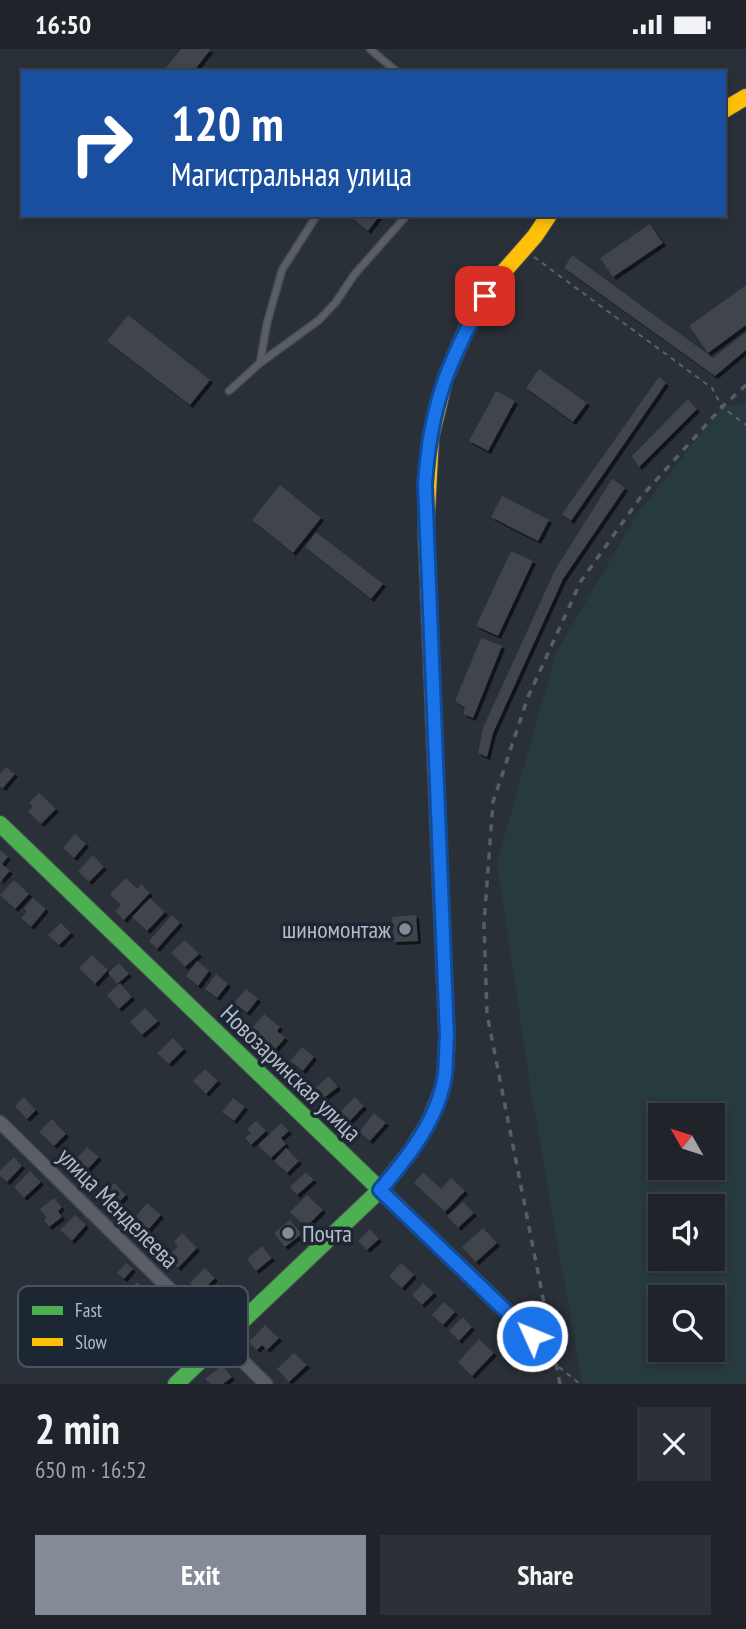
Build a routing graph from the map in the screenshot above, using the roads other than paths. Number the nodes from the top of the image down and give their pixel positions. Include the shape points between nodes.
1 (370, 49) edge
2 (395, 70) edge
3 (746, 97) edge
4 (726, 109) edge
5 (316, 217) edge
6 (405, 217) edge
7 (548, 217) edge
8 (260, 363) junction
9 (229, 391) dead end
10 (0, 824) edge
11 (0, 1122) edge
12 (380, 1190) junction
13 (166, 1286) edge
14 (248, 1318) edge
15 (551, 1355) road end
16 (248, 1366) edge
17 (195, 1367) edge
18 (176, 1384) edge
19 (266, 1384) edge

1 - 2 lane
3 - 4 main road
5 - 8 lane via 282,270
6 - 8 lane via 319,320
7 - 12 main road via 485,296 466,330 439,393 429,444 426,530 447,1037 444,1077 433,1115 410,1154
8 - 9 lane
10 - 12 main road, Новозаринская улица
11 - 13 street, улица Менделеева
12 - 14 main road
12 - 15 main road, Новозаринская улица
16 - 19 street, улица Менделеева
17 - 18 main road

